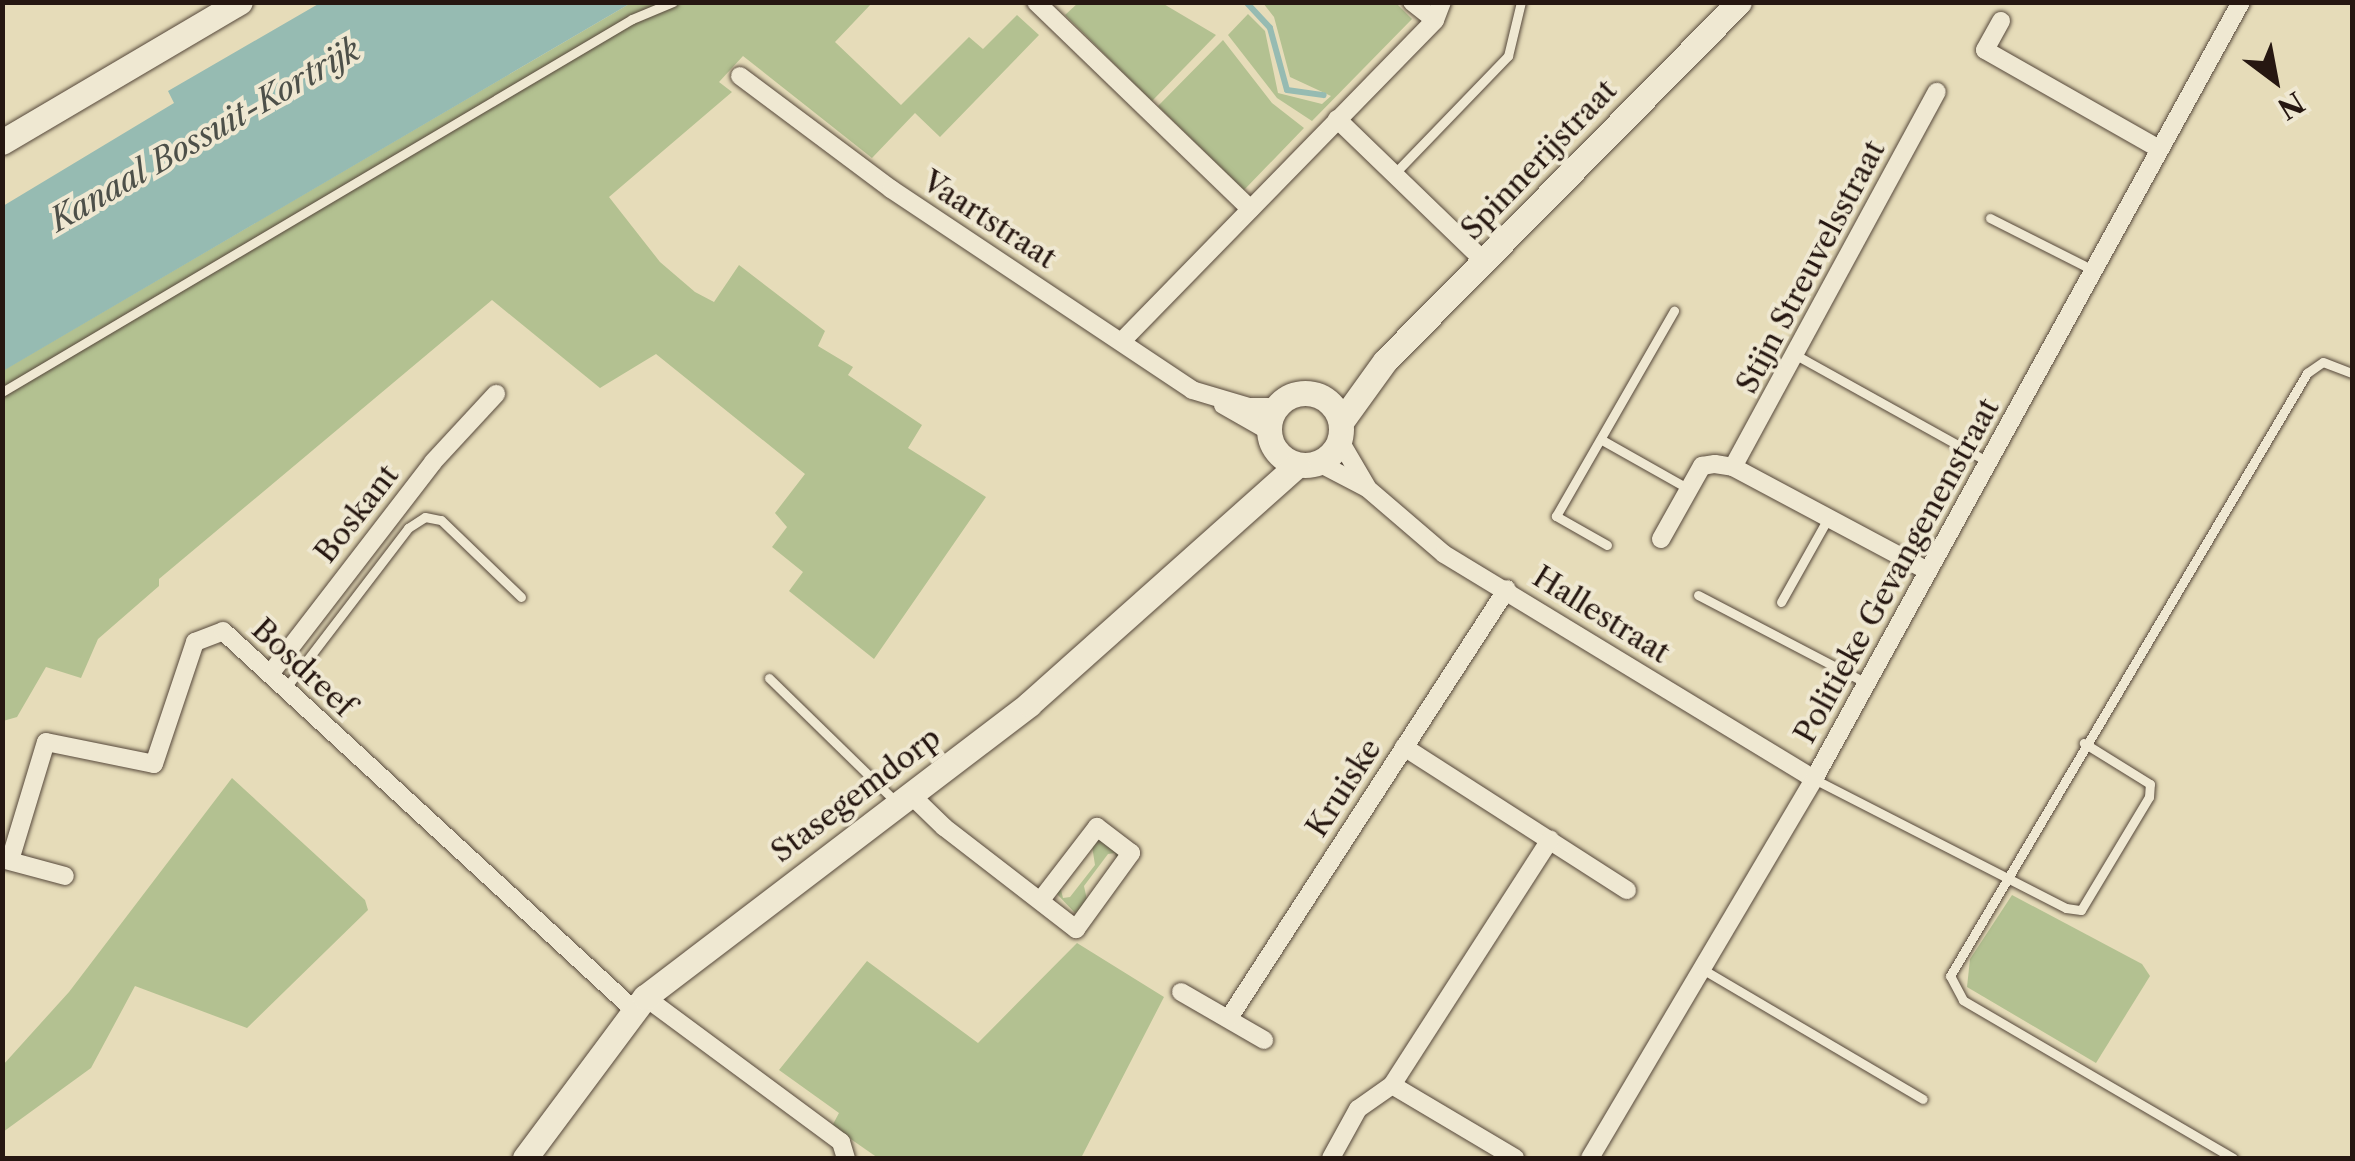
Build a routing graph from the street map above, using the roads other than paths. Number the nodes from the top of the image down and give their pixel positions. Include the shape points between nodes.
1 (240, 2) edge
2 (673, 2) edge
3 (1036, 2) edge
4 (1412, 2) edge
5 (1521, 2) edge
6 (1738, 2) edge
7 (2240, 2) edge
8 (1438, 11) edge
9 (2002, 21) dead end
10 (740, 76) dead end
11 (1937, 92) dead end
12 (1337, 119) junction
13 (2, 142) edge
14 (2160, 149) junction
15 (1395, 173) junction
16 (1250, 209) junction
17 (1990, 218) dead end
18 (1485, 262) junction
19 (2093, 270) junction
20 (1674, 312) dead end
21 (1122, 341) junction
22 (1796, 355) junction
23 (1385, 361) junction
24 (2352, 373) edge
25 (2, 392) edge
26 (496, 394) dead end
27 (1320, 396) junction
28 (1272, 427) junction
29 (1340, 431) junction
30 (1602, 440) junction
31 (1988, 462) junction
32 (1308, 464) junction
33 (1733, 467) junction
34 (1367, 488) junction
35 (1689, 489) junction
36 (1249, 502) junction
37 (1827, 520) junction
38 (1662, 539) dead end
39 (1607, 546) dead end
40 (1926, 570) junction
41 (1507, 589) junction
42 (521, 596) dead end
43 (1698, 596) dead end
44 (1781, 602) dead end
45 (270, 674) junction
46 (769, 678) dead end
47 (1866, 683) junction
48 (285, 689) junction
49 (2084, 743) junction
50 (1404, 746) junction
51 (1814, 779) junction
52 (904, 800) junction
53 (1550, 840) junction
54 (7, 858) edge
55 (65, 876) dead end
56 (2005, 876) junction
57 (1627, 890) dead end
58 (1040, 901) junction
59 (1702, 969) junction
60 (1182, 992) dead end
61 (640, 1004) junction
62 (1228, 1018) junction
63 (1264, 1040) dead end
64 (1392, 1085) junction
65 (1922, 1098) dead end
66 (846, 1155) edge
67 (525, 1158) edge
68 (1331, 1158) edge
69 (1516, 1158) edge
70 (1590, 1158) edge
71 (2233, 1158) edge

1 - 13 street
2 - 25 lane via 632,18
3 - 16 street
4 - 8 street
5 - 15 lane via 1508,56
6 - 18 street, Spinnerijstraat
7 - 14 street, Politieke Gevangenenstraat
8 - 12 street
9 - 14 street via 1985,50
10 - 21 street, Vaartstraat via 890,189
11 - 22 street, Stijn Streuvelsstraat
12 - 15 street
12 - 16 street
14 - 19 street, Politieke Gevangenenstraat
15 - 18 street
16 - 21 street
17 - 19 lane
18 - 23 street, Spinnerijstraat
19 - 31 street, Politieke Gevangenenstraat
20 - 30 lane
21 - 28 street, Vaartstraat
22 - 31 lane
22 - 33 street, Stijn Streuvelsstraat
23 - 27 street, Spinnerijstraat
23 - 29 street, Spinnerijstraat
24 - 49 lane via 2323,362 2306,373
26 - 45 street, Boskant via 433,462
27 - 28 street, Spinnerijstraat via 1296,394
27 - 29 street
28 - 32 street
28 - 36 street, Stasegemdorp
29 - 32 street, Spinnerijstraat
29 - 34 street, Hallestraat
30 - 35 lane
30 - 39 lane via 1556,516
31 - 40 street, Politieke Gevangenenstraat
32 - 34 street, Hallestraat
32 - 36 street, Stasegemdorp
33 - 35 street via 1702,466
33 - 37 street
34 - 41 street, Hallestraat via 1444,554
35 - 38 street
36 - 52 street, Stasegemdorp via 1181,572 1057,680
37 - 40 street
37 - 44 lane
40 - 47 street, Politieke Gevangenenstraat
41 - 50 street, Kruiske
41 - 51 street, Hallestraat
42 - 48 lane via 441,520 425,517 408,528
43 - 47 lane
45 - 48 street, Bosdreef
45 - 54 street, Bosdreef via 223,632 211,631 196,642 154,764 46,742
46 - 52 lane
47 - 51 street, Politieke Gevangenenstraat
48 - 61 street, Bosdreef
49 - 56 lane
49 - 56 lane via 2150,784 2149,797 2081,910
50 - 53 street
50 - 62 street, Kruiske
51 - 56 lane
51 - 59 street, Politieke Gevangenenstraat
52 - 58 street
52 - 61 street, Stasegemdorp
53 - 57 street
53 - 64 street
54 - 55 street, Bosdreef
56 - 71 lane via 1950,976 1963,1000
58 - 58 street via 1097,827 1131,853 1076,929
59 - 65 lane
59 - 70 street, Politieke Gevangenenstraat
60 - 62 street
61 - 66 street, Bosdreef
61 - 67 street, Stasegemdorp
62 - 63 street
64 - 68 street via 1358,1110
64 - 69 street

